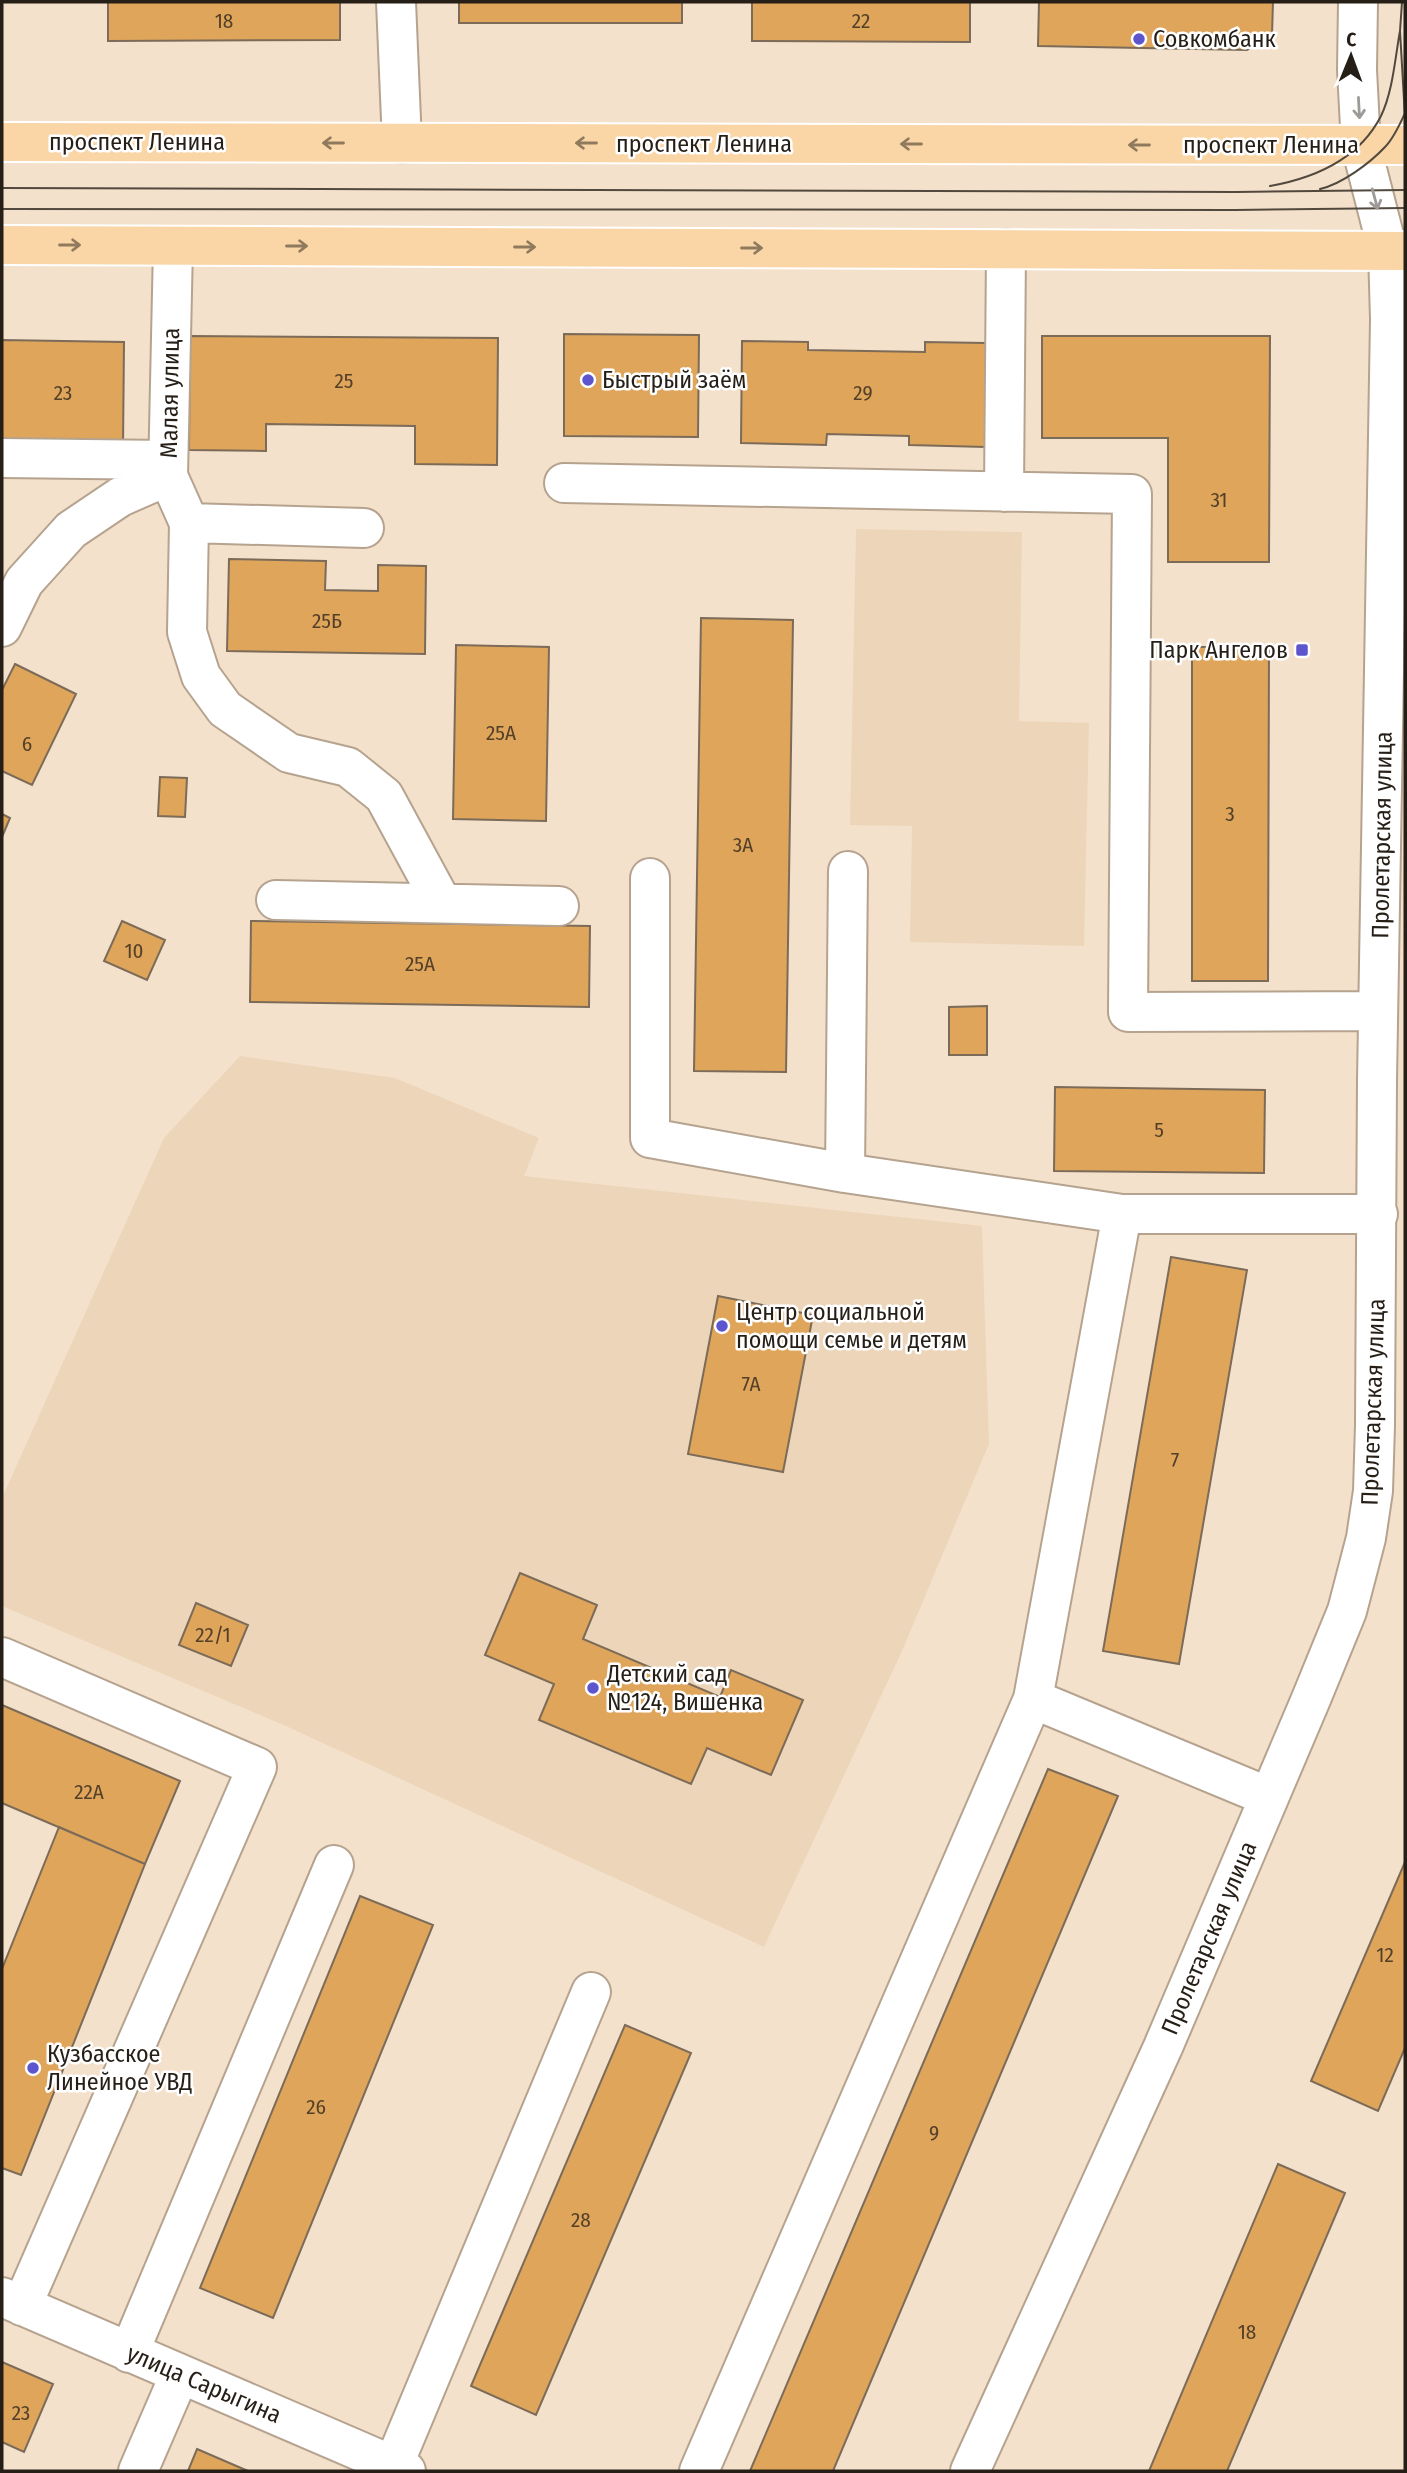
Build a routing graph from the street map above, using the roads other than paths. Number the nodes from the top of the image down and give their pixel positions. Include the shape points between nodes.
1 (397, 2) edge
2 (1358, 2) edge
3 (2, 142) edge
4 (402, 143) junction
5 (1405, 145) edge
6 (1361, 146) junction
7 (1400, 244) edge
8 (2, 245) edge
9 (173, 246) junction
10 (1006, 249) junction
11 (2, 458) edge
12 (168, 468) junction
13 (564, 483) dead end
14 (1004, 492) junction
15 (189, 523) junction
16 (364, 528) dead end
17 (2, 627) edge
18 (1395, 679) edge
19 (848, 871) dead end
20 (650, 878) dead end
21 (276, 900) dead end
22 (442, 903) junction
23 (559, 906) dead end
24 (1378, 1012) junction
25 (845, 1173) junction
26 (1122, 1214) junction
27 (1378, 1214) junction
28 (2, 1657) edge
29 (1033, 1699) junction
30 (1269, 1797) junction
31 (334, 1865) dead end
32 (591, 1992) dead end
33 (12, 2302) edge
34 (129, 2353) junction
35 (180, 2374) junction
36 (397, 2469) edge
37 (138, 2471) edge
38 (699, 2471) edge
39 (970, 2471) edge

1 - 4 street
2 -> 6 street, Пролетарская улица
4 -> 3 main road, проспект Ленина
6 -> 4 main road, проспект Ленина
5 - 6 main road, проспект Ленина
6 -> 7 street, Пролетарская улица
7 - 10 main road
7 - 18 street, Пролетарская улица via 1390,319
8 -> 9 main road
9 -> 10 main road
9 - 12 street, Малая улица
10 - 14 street
11 - 12 street
12 - 15 street
12 - 17 street, Малая улица via 71,530 24,582
13 - 14 street
14 - 24 street via 1132,494 1128,1012
15 - 16 street
15 - 22 street via 187,632 201,676 225,709 289,752 348,767 384,796
18 - 24 street, Пролетарская улица
19 - 25 street
20 - 25 street via 650,1138
21 - 22 street
22 - 23 street
24 - 27 street, Пролетарская улица
25 - 26 street
26 - 27 street
26 - 29 street
27 - 30 street, Пролетарская улица via 1373,1491 1366,1538 1347,1611
28 - 33 street via 257,1767
29 - 30 street
29 - 38 street
30 - 39 street, Пролетарская улица via 1163,2047
31 - 34 street
32 - 36 street
33 - 34 street, улица Сарыгина
34 - 35 street, улица Сарыгина
35 - 36 street, улица Сарыгина
35 - 37 street

